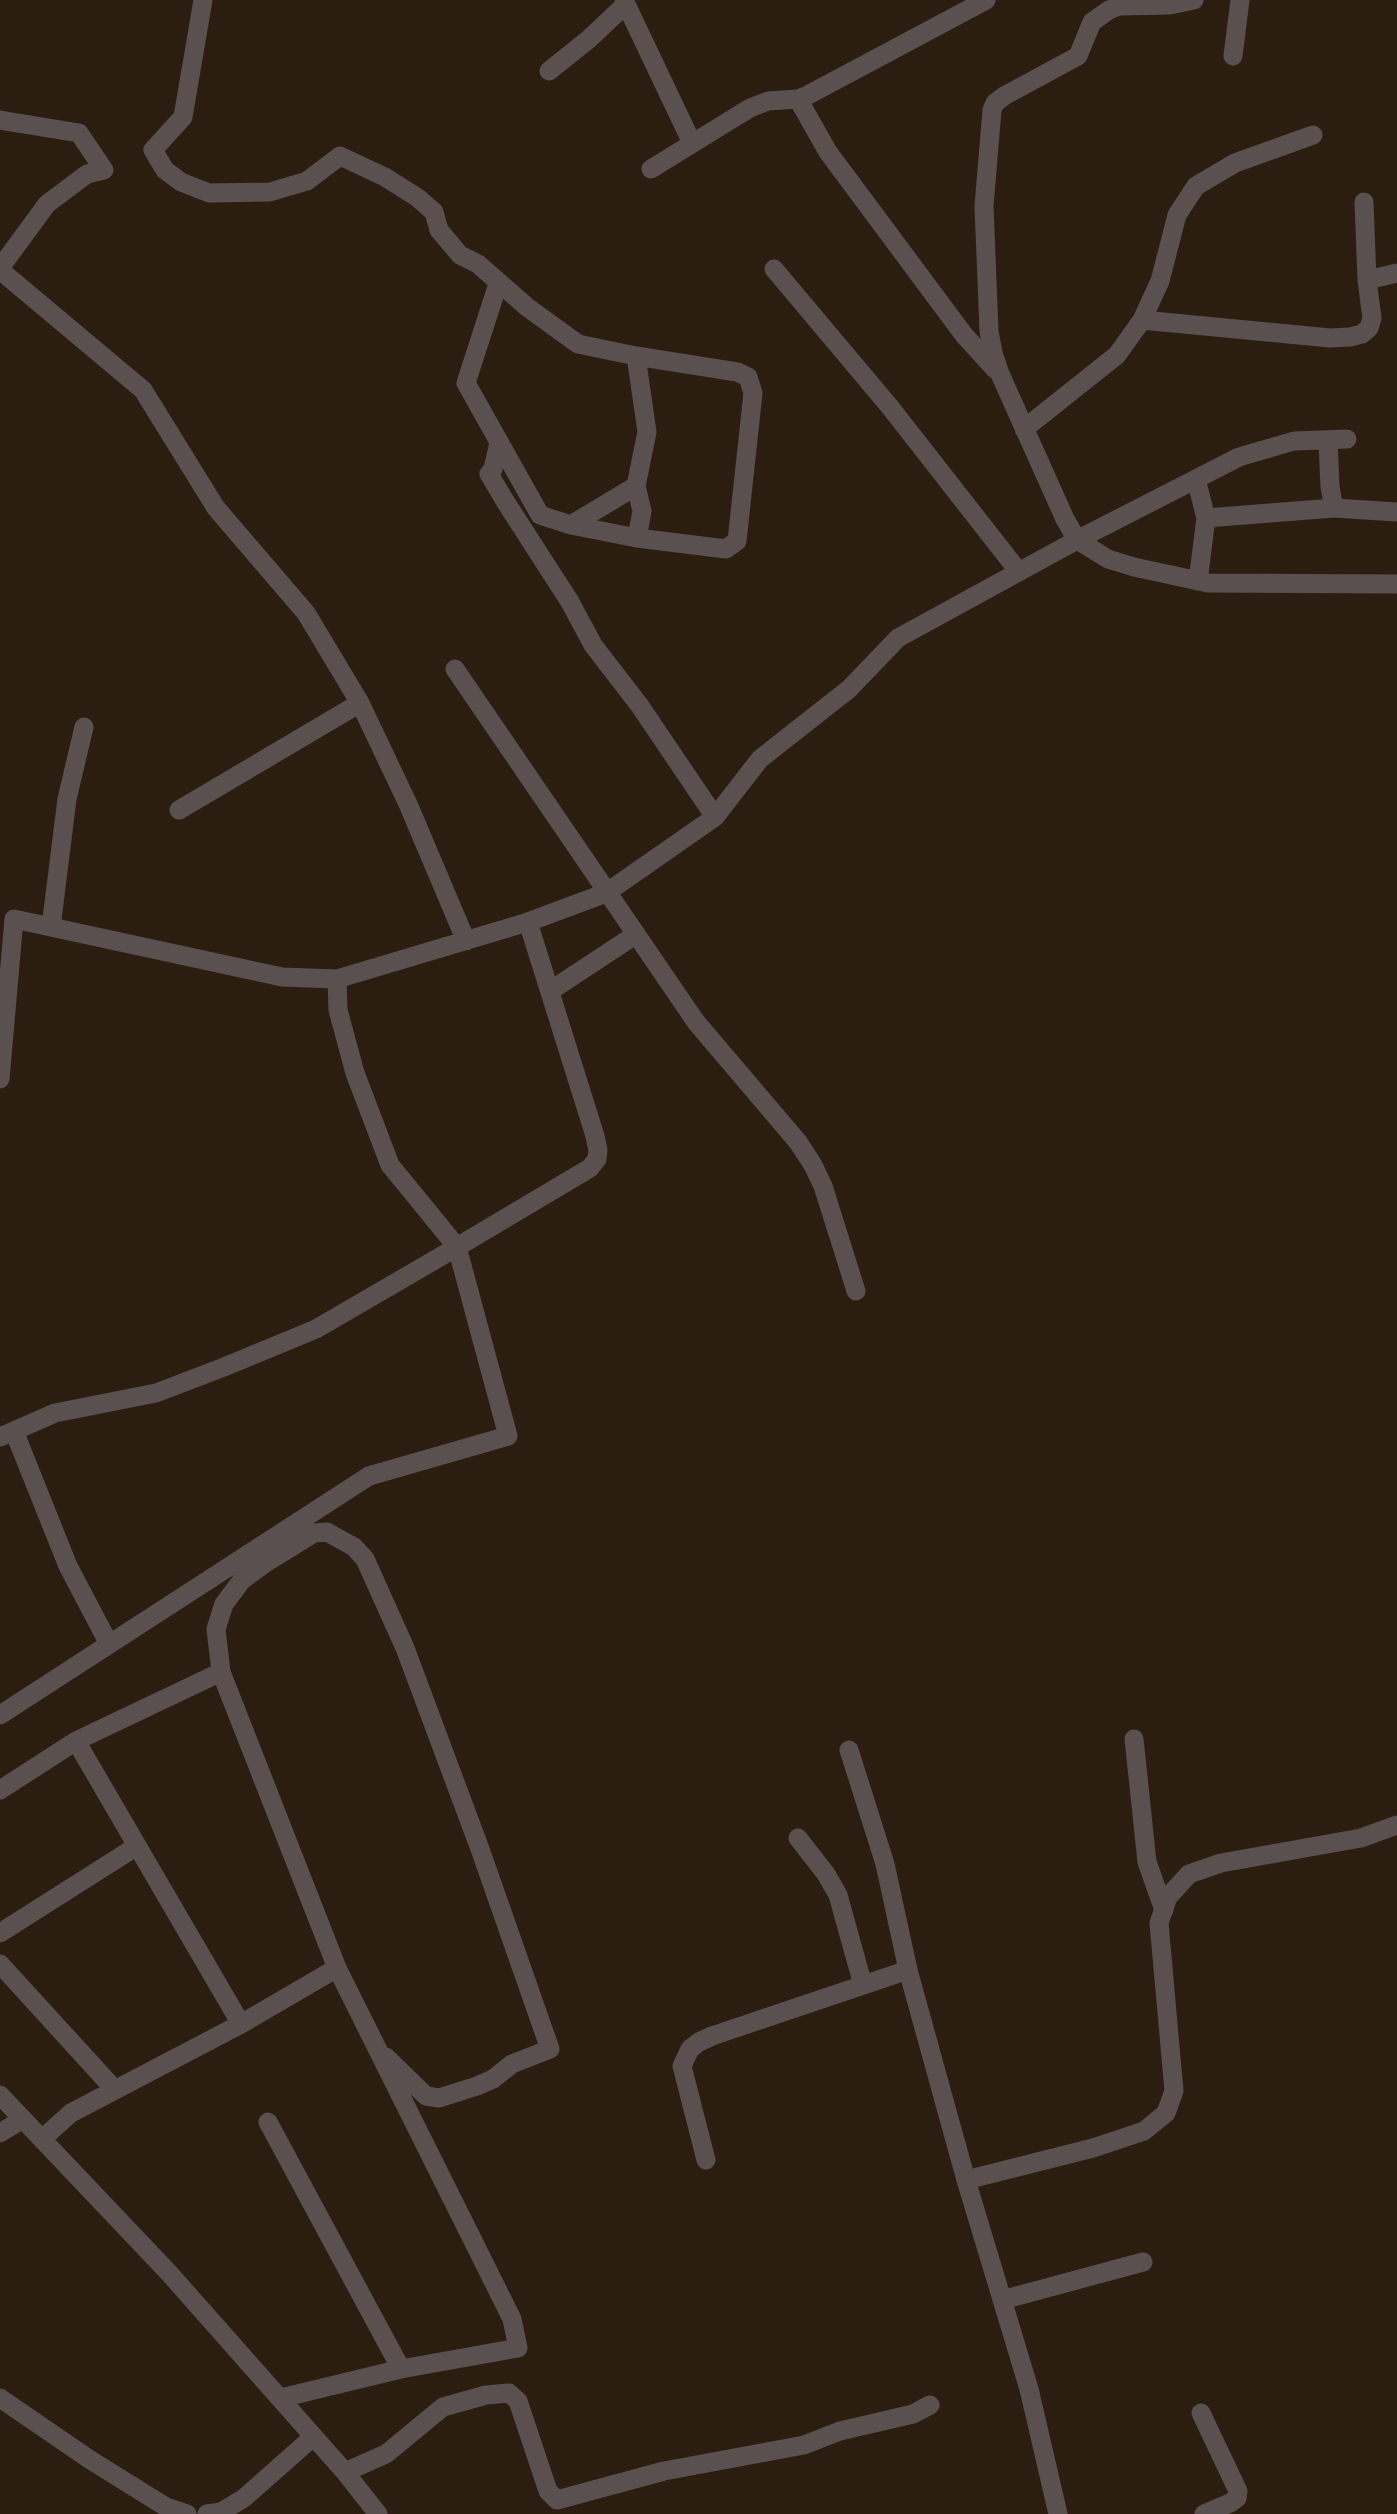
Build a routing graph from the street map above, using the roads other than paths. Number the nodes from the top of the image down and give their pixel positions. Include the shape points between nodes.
1 (203, 0) edge
2 (986, 0) edge
3 (1194, 0) edge
4 (1240, 0) edge
5 (625, 2) edge
6 (1233, 56) dead end
7 (549, 71) dead end
8 (798, 99) junction
9 (0, 120) edge
10 (1313, 135) dead end
11 (692, 143) junction
12 (651, 169) dead end
13 (1364, 202) dead end
14 (0, 269) edge
15 (774, 269) dead end
16 (1397, 273) edge
17 (1367, 281) junction
18 (498, 284) junction
19 (1142, 320) junction
20 (636, 356) junction
21 (1000, 374) junction
22 (1024, 429) junction
23 (499, 443) junction
24 (1196, 479) junction
25 (636, 486) junction
26 (1334, 508) junction
27 (1397, 512) edge
28 (1206, 518) junction
29 (571, 525) junction
30 (637, 538) junction
31 (1077, 540) junction
32 (1019, 572) junction
33 (1198, 581) junction
34 (1397, 584) edge
35 (455, 669) dead end
36 (360, 703) junction
37 (84, 727) dead end
38 (178, 810) dead end
39 (715, 817) junction
40 (606, 893) junction
41 (7, 918) edge
42 (528, 922) junction
43 (51, 927) junction
44 (635, 935) junction
45 (466, 941) junction
46 (337, 978) junction
47 (550, 990) junction
48 (0, 1079) edge
49 (457, 1247) junction
50 (856, 1291) dead end
51 (7, 1434) edge
52 (109, 1644) junction
53 (221, 1672) junction
54 (0, 1715) edge
55 (1134, 1740) dead end
56 (76, 1741) junction
57 (849, 1750) dead end
58 (0, 1790) edge
59 (1397, 1825) edge
60 (798, 1838) dead end
61 (137, 1846) junction
62 (1164, 1910) junction
63 (0, 1933) edge
64 (0, 1964) edge
65 (337, 1968) junction
66 (908, 1970) junction
67 (863, 1985) junction
68 (241, 2024) junction
69 (374, 2046) junction
70 (116, 2090) junction
71 (0, 2095) edge
72 (23, 2119) junction
73 (268, 2122) dead end
74 (0, 2133) edge
75 (42, 2139) junction
76 (706, 2160) dead end
77 (966, 2180) junction
78 (1143, 2262) dead end
79 (1002, 2300) junction
80 (401, 2369) junction
81 (0, 2398) edge
82 (281, 2398) junction
83 (930, 2405) dead end
84 (1201, 2413) dead end
85 (313, 2437) junction
86 (345, 2472) junction
87 (187, 2514) edge
88 (207, 2514) edge
89 (378, 2514) edge
90 (1058, 2514) edge
91 (1204, 2514) edge

1 - 18 street via 183,117 153,150 166,170 181,182 209,193 270,192 307,181 340,156 418,198 434,212 439,230 460,254
2 - 8 street
3 - 21 street via 1108,10 1091,22 1078,55 995,103 984,206 989,331
4 - 6 street
5 - 7 street
5 - 11 street
8 - 11 street via 768,101 750,108
8 - 21 street via 828,152 964,335
9 - 14 street via 79,134 104,170 88,174 47,204
10 - 19 street via 1235,163 1196,186 1177,215 1160,281
11 - 12 street
13 - 17 street
14 - 36 street via 142,390 216,508 306,614
15 - 32 street
16 - 17 street
17 - 19 street via 1369,328 1350,337
18 - 20 street via 578,344
18 - 23 street via 466,383
19 - 22 street via 1117,355
20 - 25 street via 647,432
20 - 30 street via 737,372 748,377 753,393 737,541 726,549
21 - 22 street
22 - 31 street
23 - 29 street via 540,515
23 - 39 street via 489,474 593,645
24 - 26 street via 1239,457 1294,441 1338,440 1330,487
24 - 28 street
24 - 31 street
25 - 29 street
25 - 30 street via 642,511
26 - 27 street
26 - 28 street
28 - 33 street
29 - 30 street
31 - 32 street
31 - 33 street via 1134,568
32 - 39 street via 898,638 849,689 760,759
33 - 34 street
35 - 40 street
36 - 38 street
36 - 45 street
37 - 43 street via 67,799
39 - 40 street
40 - 42 street
40 - 44 street
41 - 43 street
41 - 48 street
42 - 45 street
42 - 47 street
43 - 46 street via 282,977
44 - 47 street
44 - 50 street via 696,1022 813,1165
45 - 46 street
46 - 49 street via 338,1010 355,1073 390,1165
47 - 49 street via 595,1136 597,1158 590,1168
49 - 51 street via 316,1329 156,1394 55,1413
49 - 52 street via 508,1436 369,1476
51 - 52 street
52 - 54 street
53 - 56 street
53 - 65 street
53 - 69 street via 216,1629 224,1604 242,1580 314,1533 327,1532 365,1559 410,1660 550,2049 512,2064 485,2083 439,2098 425,2096
55 - 62 street via 1147,1862
56 - 58 street
56 - 61 street
57 - 66 street via 885,1864
59 - 62 street via 1361,1838 1221,1863 1189,1874 1168,1896
60 - 67 street via 838,1895
61 - 63 street
61 - 68 street
62 - 77 street via 1159,1923 1174,2091 1166,2113 1144,2131
64 - 70 street
65 - 68 street
65 - 69 street
66 - 67 street
66 - 77 street
67 - 76 street via 712,2036 690,2049 682,2066
68 - 70 street
69 - 80 street via 512,2319 518,2348
70 - 75 street via 71,2113
71 - 72 street
72 - 74 street
72 - 75 street
73 - 80 street
75 - 82 street
77 - 79 street
78 - 79 street
79 - 90 street via 1029,2389
80 - 82 street
81 - 87 street via 166,2507
82 - 85 street
83 - 86 street via 804,2445 664,2471 556,2500 548,2491 518,2401 509,2393 486,2395 443,2407 386,2454
84 - 91 street via 1238,2491 1230,2503
85 - 86 street
85 - 88 street via 244,2498 221,2512
86 - 89 street

